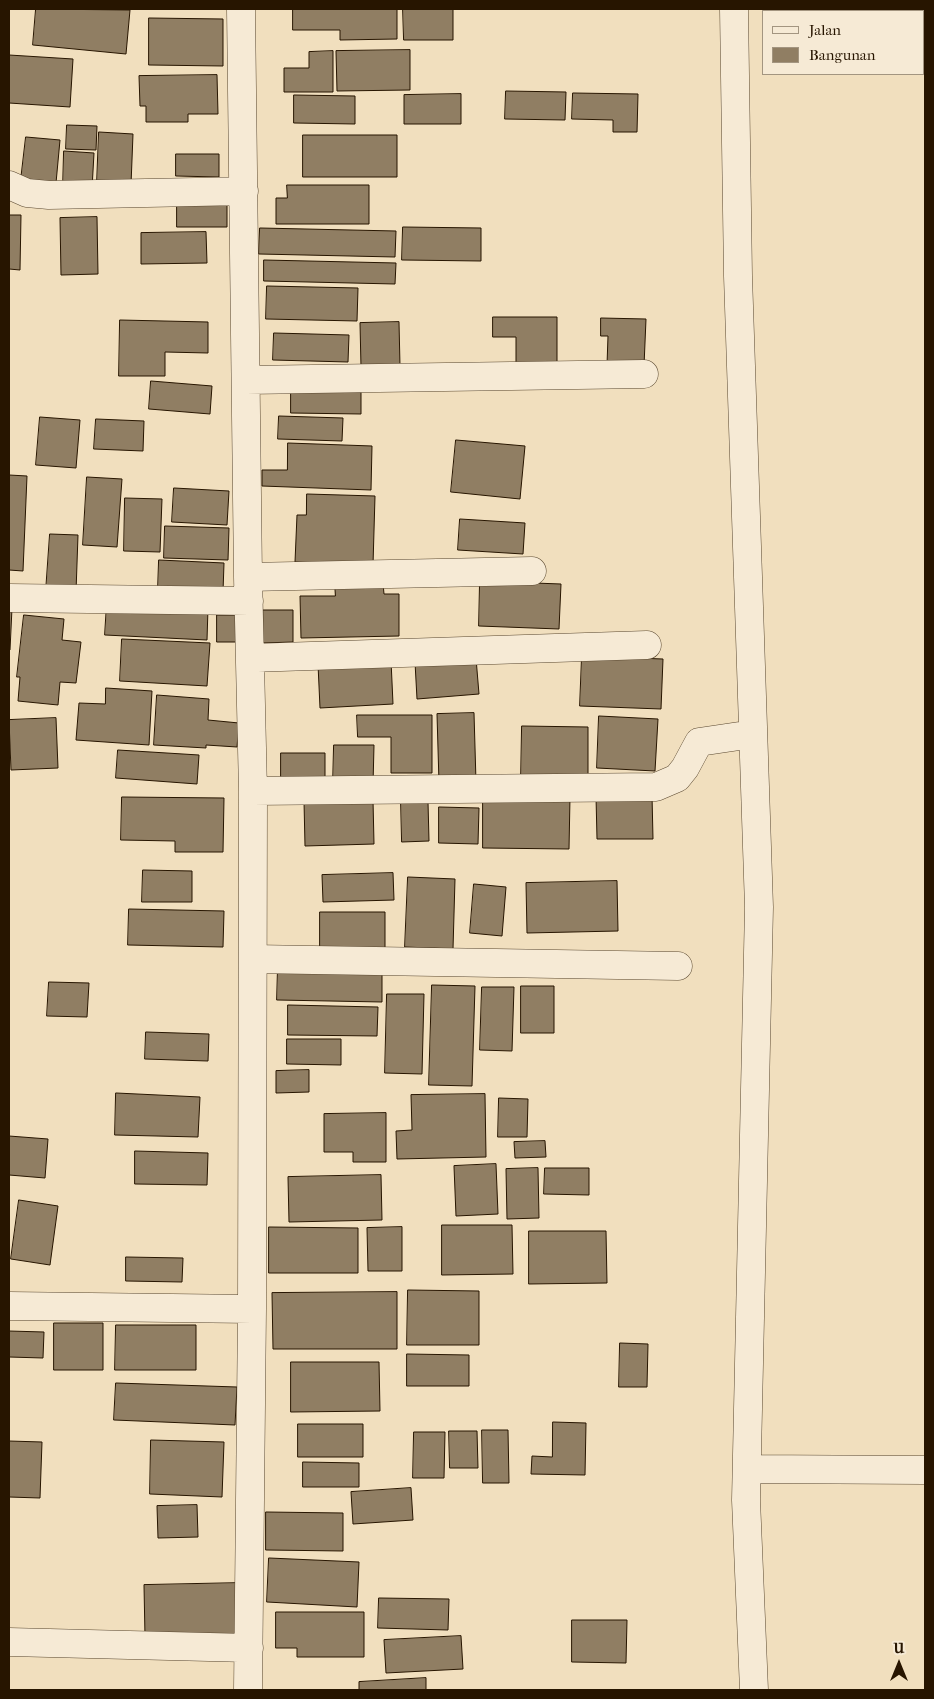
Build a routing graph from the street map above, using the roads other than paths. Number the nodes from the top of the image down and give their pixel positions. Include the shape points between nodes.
1 (241, 9) edge
2 (734, 9) edge
3 (9, 186) edge
4 (244, 191) junction
5 (644, 374) dead end
6 (246, 380) junction
7 (532, 571) dead end
8 (248, 589) junction
9 (9, 598) edge
10 (647, 645) dead end
11 (250, 658) junction
12 (753, 734) junction
13 (253, 791) junction
14 (253, 959) junction
15 (678, 966) dead end
16 (9, 1306) edge
17 (252, 1309) junction
18 (747, 1469) junction
19 (925, 1470) edge
20 (9, 1642) edge
21 (248, 1648) junction
22 (248, 1690) edge
23 (754, 1690) edge

1 - 4 street
2 - 12 street via 738,286
3 - 4 street via 26,193 49,195
4 - 6 street
5 - 6 street
6 - 8 street
7 - 8 street
8 - 9 street
8 - 11 street
10 - 11 street
11 - 13 street
12 - 13 street via 699,742 677,778 656,787
12 - 18 street via 759,907
13 - 14 street
14 - 15 street
14 - 17 street
16 - 17 street
17 - 21 street
18 - 19 street
18 - 23 street
20 - 21 street
21 - 22 street

